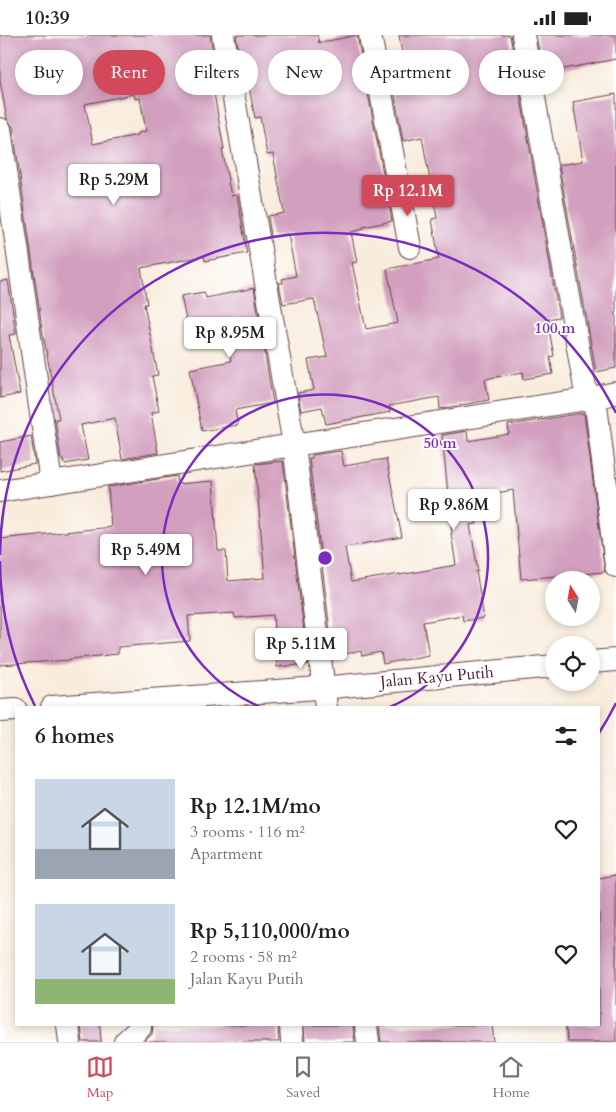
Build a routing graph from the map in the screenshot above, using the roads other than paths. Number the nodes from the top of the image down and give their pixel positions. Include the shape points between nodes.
1 (223, 35) edge
2 (370, 35) edge
3 (523, 35) edge
4 (0, 129) edge
5 (410, 247) dead end
6 (600, 397) edge
7 (294, 445) junction
8 (51, 483) junction
9 (0, 491) edge
10 (616, 566) edge
11 (616, 660) edge
12 (600, 661) edge
13 (545, 667) edge
14 (325, 697) edge
15 (260, 700) edge
16 (111, 705) edge
17 (82, 706) edge
18 (15, 710) edge
19 (0, 711) edge
20 (68, 1026) edge
21 (140, 1026) edge
22 (291, 1026) edge
23 (366, 1026) edge
24 (70, 1042) edge
25 (125, 1042) edge
26 (292, 1042) edge
27 (368, 1042) edge

1 - 7 street
2 - 5 street
3 - 6 street
4 - 8 street
6 - 7 street
6 - 10 street
7 - 8 street
7 - 14 street
8 - 9 street
11 - 12 street
13 - 14 street, Jalan Kayu Putih via 332,687
14 - 15 street, Jalan Kayu Putih
15 - 16 street, Jalan Kayu Putih
16 - 17 street, Jalan Kayu Putih
18 - 19 street
20 - 24 street
21 - 25 street
22 - 26 street
23 - 27 street

